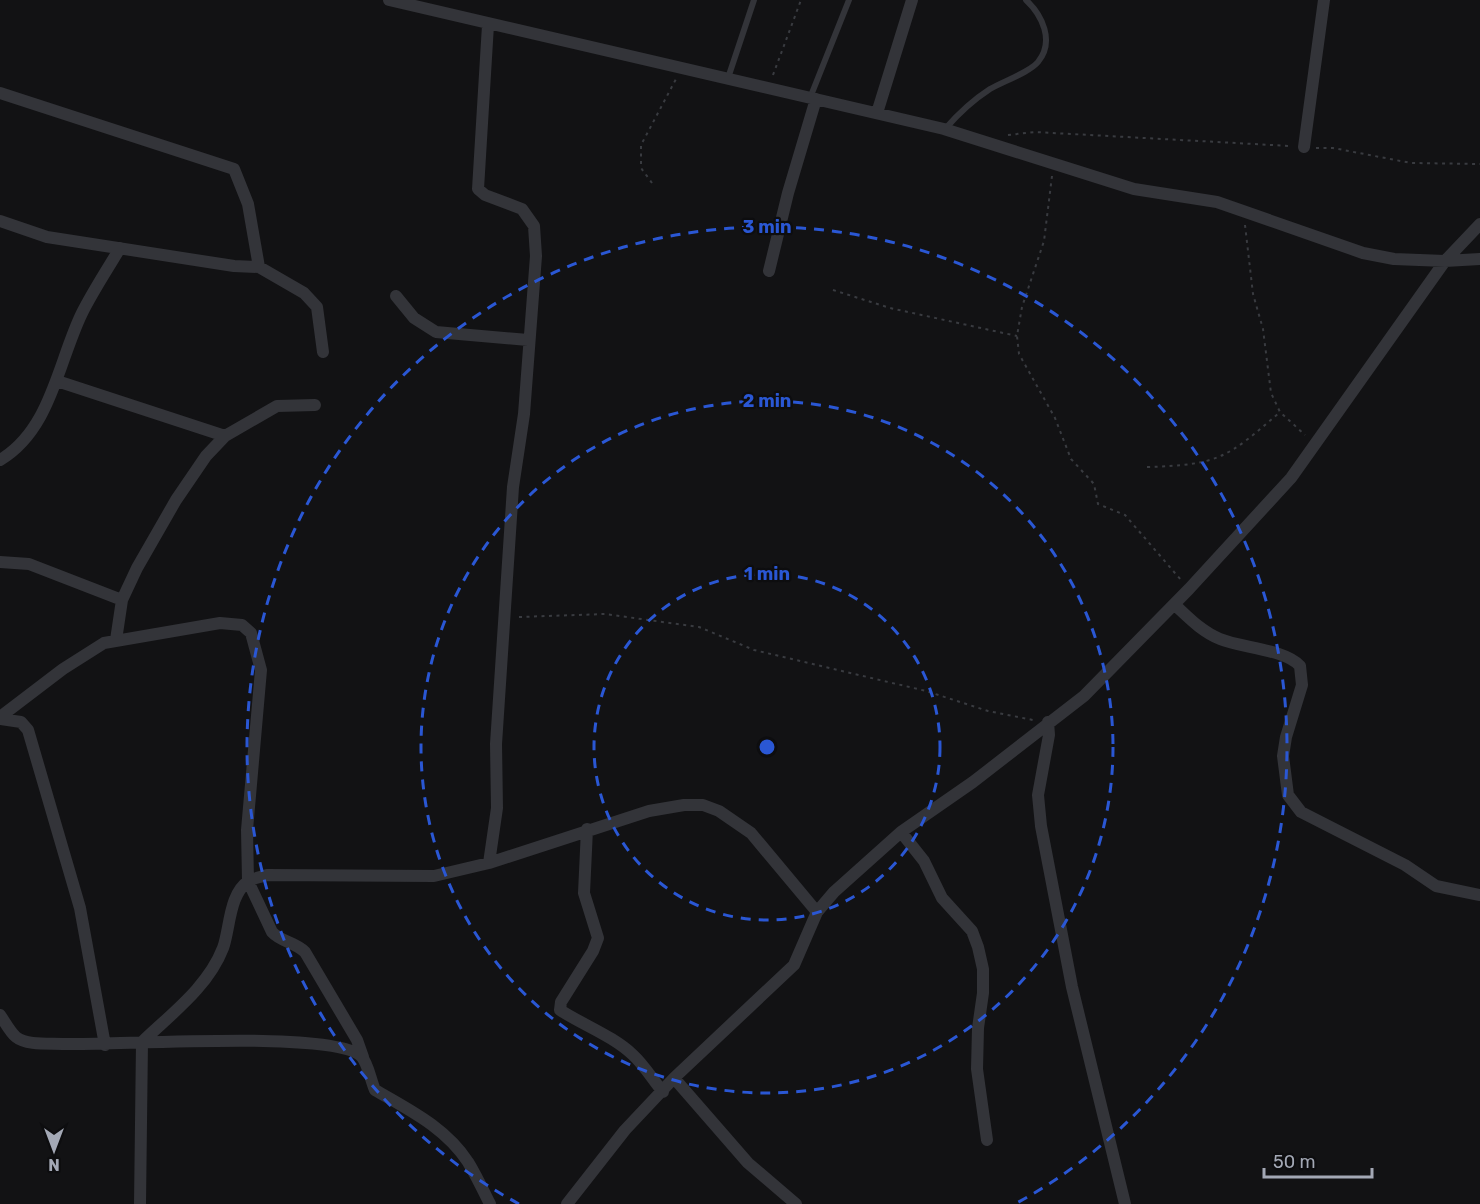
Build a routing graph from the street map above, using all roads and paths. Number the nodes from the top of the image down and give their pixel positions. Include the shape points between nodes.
1 (389, 0) edge
2 (754, 0) edge
3 (801, 0) edge
4 (849, 0) edge
5 (912, 0) edge
6 (1026, 0) edge
7 (1324, 0) edge
8 (488, 25) junction
9 (682, 69) junction
10 (728, 79) junction
11 (768, 89) junction
12 (0, 93) edge
13 (813, 98) junction
14 (877, 113) junction
15 (944, 129) junction
16 (1001, 136) dead end
17 (1304, 147) junction
18 (1054, 164) junction
19 (1480, 164) edge
20 (652, 183) dead end
21 (1244, 213) junction
22 (0, 221) edge
23 (1480, 224) edge
24 (120, 248) junction
25 (1480, 259) edge
26 (1445, 261) junction
27 (259, 267) junction
28 (769, 271) dead end
29 (833, 290) dead end
30 (396, 296) dead end
31 (1017, 336) junction
32 (528, 340) junction
33 (323, 352) dead end
34 (57, 381) junction
35 (315, 405) dead end
36 (1280, 412) junction
37 (225, 436) junction
38 (1317, 444) junction
39 (0, 460) edge
40 (1147, 467) dead end
41 (0, 562) edge
42 (1189, 589) junction
43 (122, 600) junction
44 (1175, 605) junction
45 (504, 618) junction
46 (116, 640) junction
47 (0, 718) edge
48 (1048, 722) junction
49 (586, 829) junction
50 (901, 832) junction
51 (489, 862) junction
52 (249, 881) junction
53 (1480, 895) edge
54 (817, 912) junction
55 (0, 1015) edge
56 (142, 1042) junction
57 (105, 1046) junction
58 (363, 1057) junction
59 (674, 1078) junction
60 (663, 1092) junction
61 (987, 1140) dead end
62 (140, 1204) edge
63 (490, 1204) edge
64 (567, 1204) edge
65 (796, 1204) edge
66 (1125, 1204) edge

1 - 8 street
2 - 10 lane
3 - 11 path
4 - 13 lane
5 - 14 street
6 - 15 lane via 1037,11 1046,30 1045,48 1038,63 988,91
7 - 17 street
8 - 9 street
8 - 32 street via 478,189 522,209 534,226 536,256
9 - 10 street
9 - 20 path via 641,145 641,168
10 - 11 street
11 - 13 street
12 - 27 street via 234,169 248,204
13 - 14 street
13 - 28 street
14 - 15 street
15 - 18 street
16 - 17 path via 1035,132
17 - 19 path via 1334,148 1411,163
18 - 21 street via 1134,189 1217,202
18 - 31 path via 1044,241 1022,307
21 - 26 street via 1363,253
21 - 36 path via 1253,294 1265,338 1271,393
22 - 24 street via 47,237
23 - 26 street
24 - 27 street
24 - 34 street via 82,314
25 - 26 street
26 - 38 street
27 - 33 street via 304,293 317,307
29 - 31 path via 890,308
30 - 32 street via 414,318 436,332
31 - 42 path via 1024,365 1055,418 1071,459 1094,484 1098,504 1125,515
32 - 45 street
34 - 37 street
34 - 39 street via 33,427 15,451
35 - 37 street via 278,406
36 - 38 path
36 - 40 path via 1244,444 1216,460 1197,465
37 - 43 street via 176,500
38 - 42 street via 1291,478
41 - 43 street via 29,564
42 - 44 street
43 - 46 street
44 - 48 street via 1084,696
44 - 53 street via 1210,634 1288,657 1300,666 1302,685 1283,756 1288,795 1301,812 1405,865 1436,886
45 - 48 path via 605,614 699,627 754,650 926,691 987,711
45 - 51 street via 496,744 497,808
46 - 47 street via 63,669
46 - 52 street via 220,623 242,625 251,633 261,670 247,830
47 - 57 street via 21,722 28,730 80,908
48 - 50 street via 973,782
48 - 66 street via 1038,795 1041,826 1072,987
49 - 51 street
49 - 54 street via 649,811 703,805 751,833
49 - 60 street via 584,893 598,938 560,1010 633,1055
50 - 54 street
50 - 61 street via 924,861 942,898 972,931 978,947 983,993 977,1069
51 - 52 street via 434,876 267,875
52 - 56 street via 237,895 223,948 213,969
52 - 58 street via 272,932 305,952
54 - 59 street via 794,966
55 - 57 street via 16,1038 34,1043
56 - 57 street
56 - 58 street via 323,1044 350,1048
56 - 62 street
58 - 63 street via 375,1090 432,1124 456,1146 469,1162
59 - 60 street
59 - 65 street via 748,1164
60 - 64 street via 625,1130

